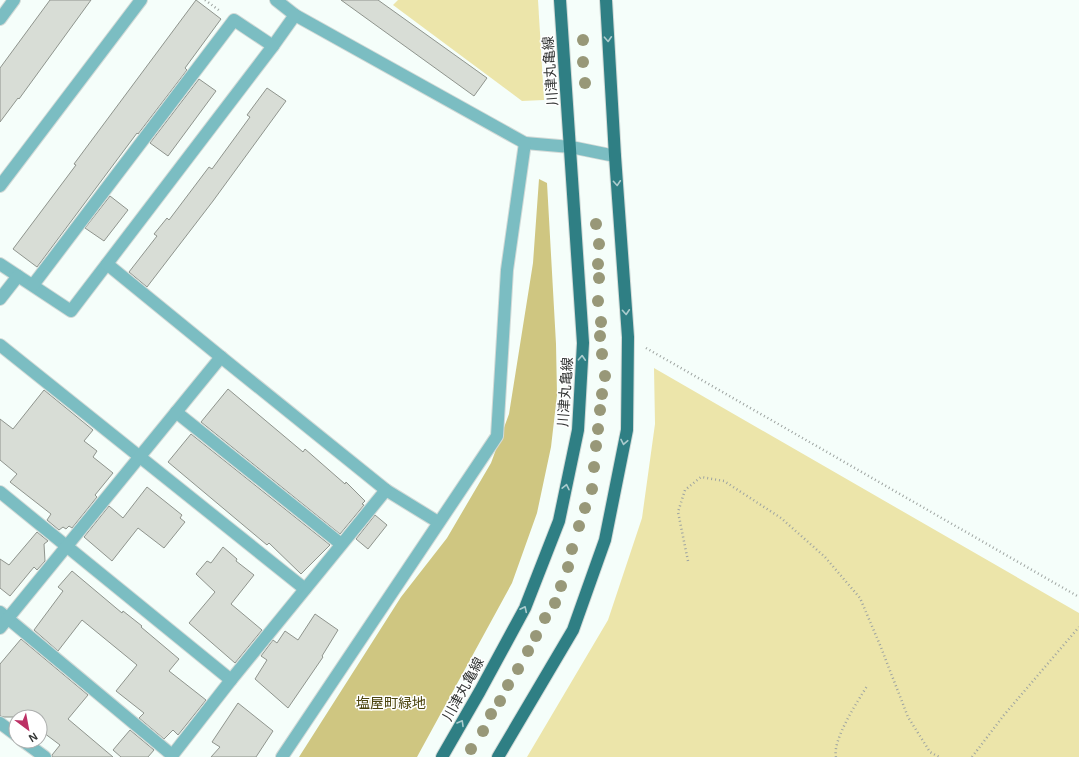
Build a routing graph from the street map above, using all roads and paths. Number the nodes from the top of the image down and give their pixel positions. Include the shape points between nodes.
1 (14, 0) edge
2 (141, 0) edge
3 (276, 0) edge
4 (560, 0) edge
5 (606, 0) edge
6 (295, 15) junction
7 (1, 16) edge
8 (273, 46) junction
9 (525, 143) junction
10 (571, 147) junction
11 (615, 156) junction
12 (0, 186) edge
13 (0, 264) edge
14 (107, 264) junction
15 (18, 276) junction
16 (33, 285) junction
17 (0, 299) edge
18 (0, 346) edge
19 (646, 348) dead end
20 (221, 357) junction
21 (176, 412) junction
22 (139, 457) junction
23 (386, 490) junction
24 (0, 492) edge
25 (438, 522) junction
26 (341, 544) junction
27 (67, 546) junction
28 (688, 561) dead end
29 (305, 589) junction
30 (1079, 597) edge
31 (3, 619) edge
32 (1079, 627) edge
33 (231, 680) junction
34 (867, 686) dead end
35 (34, 749) edge
36 (172, 756) edge
37 (45, 757) edge
38 (282, 757) edge
39 (442, 757) edge
40 (498, 757) edge
41 (836, 757) edge
42 (939, 757) edge
43 (972, 757) edge

1 - 7 street
2 - 12 street
3 - 6 street
4 - 10 main road, 川津丸亀線
5 -> 11 main road
6 - 8 street
6 - 9 street
8 - 14 street
8 - 16 street via 234,20
9 - 10 street
9 - 25 street via 507,263 497,436
10 - 11 street
39 -> 10 main road, 川津丸亀線 via 525,608 559,521 578,430 583,343
11 -> 40 main road via 628,337 627,430 605,540 573,630
13 - 15 street
14 - 16 street via 71,311
14 - 20 street
15 - 16 street
15 - 17 street
18 - 22 street
19 - 30 path
20 - 21 street
20 - 23 street
21 - 22 street
21 - 26 street
22 - 27 street
22 - 29 street
23 - 25 street
23 - 26 street
24 - 27 street
25 - 38 street
26 - 29 street
27 - 31 street
27 - 33 street
28 - 42 path via 678,512 685,490 701,477 724,481 781,518 825,556 860,598 908,717 930,752
29 - 33 street
31 - 36 street
32 - 43 path
33 - 36 street
34 - 41 path via 839,735
35 - 37 street

